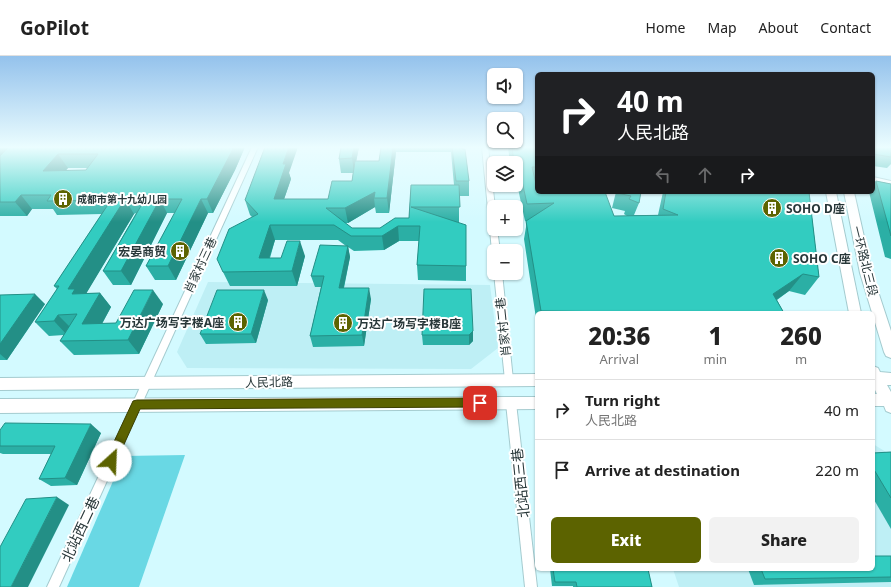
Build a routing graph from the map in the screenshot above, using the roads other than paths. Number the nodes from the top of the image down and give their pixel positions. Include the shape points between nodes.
1 (244, 172) edge
2 (488, 172) edge
3 (875, 179) edge
4 (891, 183) edge
5 (831, 194) edge
6 (849, 194) edge
7 (495, 244) edge
8 (499, 280) edge
9 (855, 311) edge
10 (891, 352) edge
11 (875, 376) edge
12 (875, 378) edge
13 (891, 379) edge
14 (509, 380) junction
15 (535, 380) edge
16 (0, 384) edge
17 (146, 384) junction
18 (886, 401) edge
19 (511, 403) junction
20 (535, 403) edge
21 (137, 404) junction
22 (0, 406) edge
23 (53, 587) edge
24 (531, 587) edge

1 - 17 street, 肖家村三巷
2 - 7 street
3 - 4 street
5 - 9 main road, 一环路北三段
6 - 10 main road, 一环路北三段 via 866,273
8 - 14 street, 肖家村二巷
11 - 13 main road
12 - 18 main road
14 - 15 main road, 人民北路
14 - 17 main road, 人民北路
16 - 17 main road, 人民北路
17 - 21 street, 北站西二巷
19 - 20 main road, 人民北路
19 - 21 main road, 人民北路
19 - 24 street, 北站西三巷
21 - 22 main road, 人民北路
21 - 23 street, 北站西二巷

